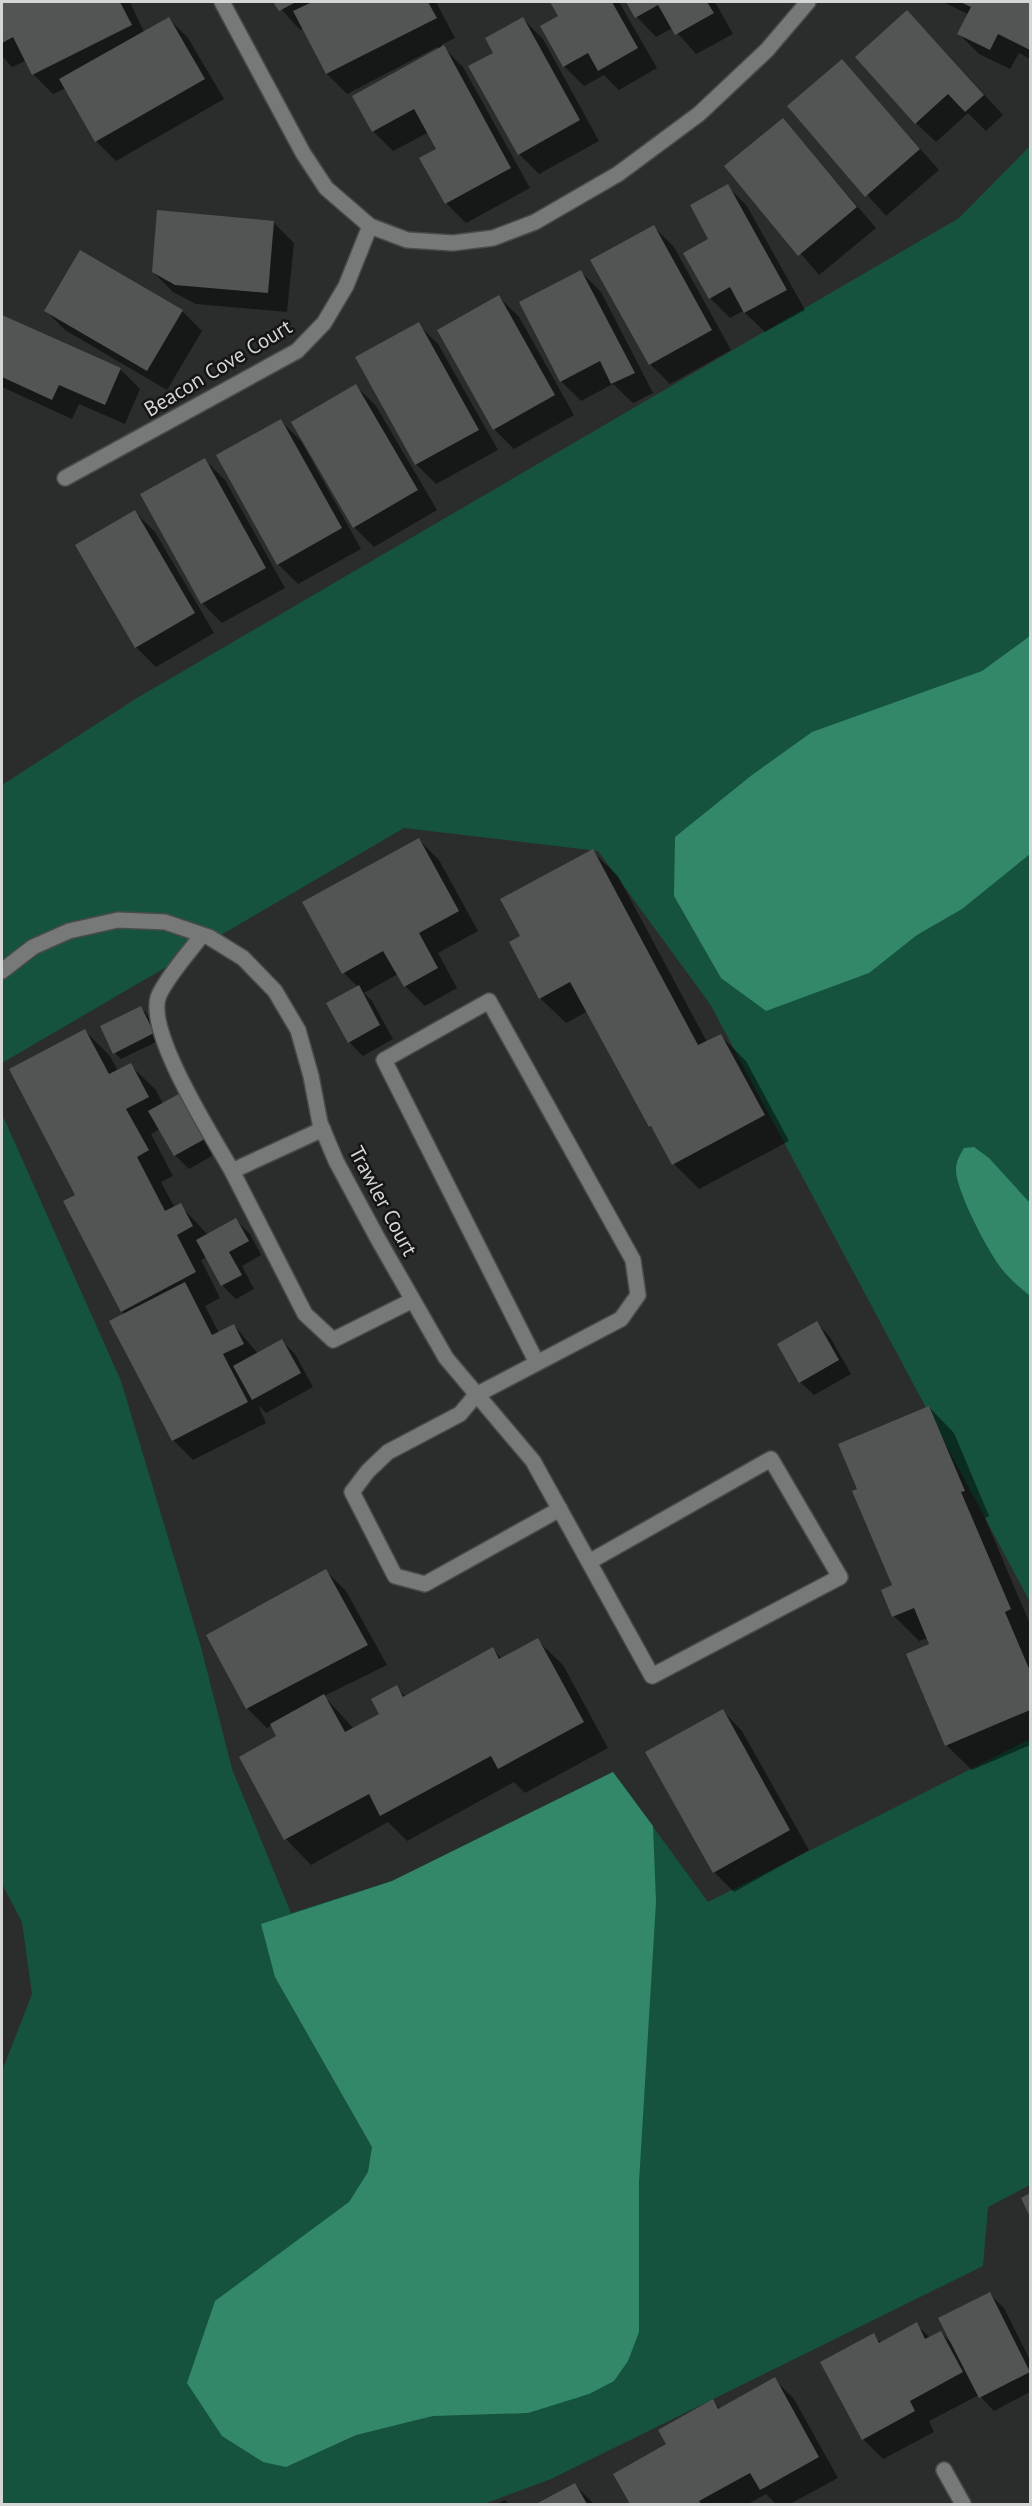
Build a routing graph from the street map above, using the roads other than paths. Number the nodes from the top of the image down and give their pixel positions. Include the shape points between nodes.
1 (222, 2) edge
2 (808, 2) edge
3 (370, 226) junction
4 (65, 478) dead end
5 (202, 935) junction
6 (2, 971) edge
7 (323, 1129) junction
8 (232, 1171) junction
9 (413, 1300) junction
10 (537, 1363) junction
11 (476, 1395) junction
12 (560, 1509) junction
13 (589, 1562) junction
14 (944, 2470) dead end
15 (963, 2505) edge

1 - 3 street via 326,188
2 - 3 street via 767,50 699,114 618,174 535,222 493,238 453,243 407,240
3 - 4 street, Beacon Cove Court via 346,286 324,323 297,351
5 - 6 street, Trawler Court via 165,922 118,920 69,930 33,947
5 - 7 street, Trawler Court via 243,958 275,991 298,1030
5 - 8 street via 159,996 156,1019 170,1058
7 - 8 street
7 - 9 street, Trawler Court via 336,1161
8 - 9 street via 306,1314 333,1340
9 - 11 street, Trawler Court via 446,1358
10 - 10 street via 621,1319 638,1295 633,1260 489,1001 384,1060
10 - 11 street
11 - 12 street, Trawler Court via 533,1461
11 - 12 street via 460,1414 388,1452 352,1492 395,1576 425,1584
12 - 13 street, Trawler Court
13 - 13 street, Trawler Court via 652,1676 840,1577 771,1459
14 - 15 street

